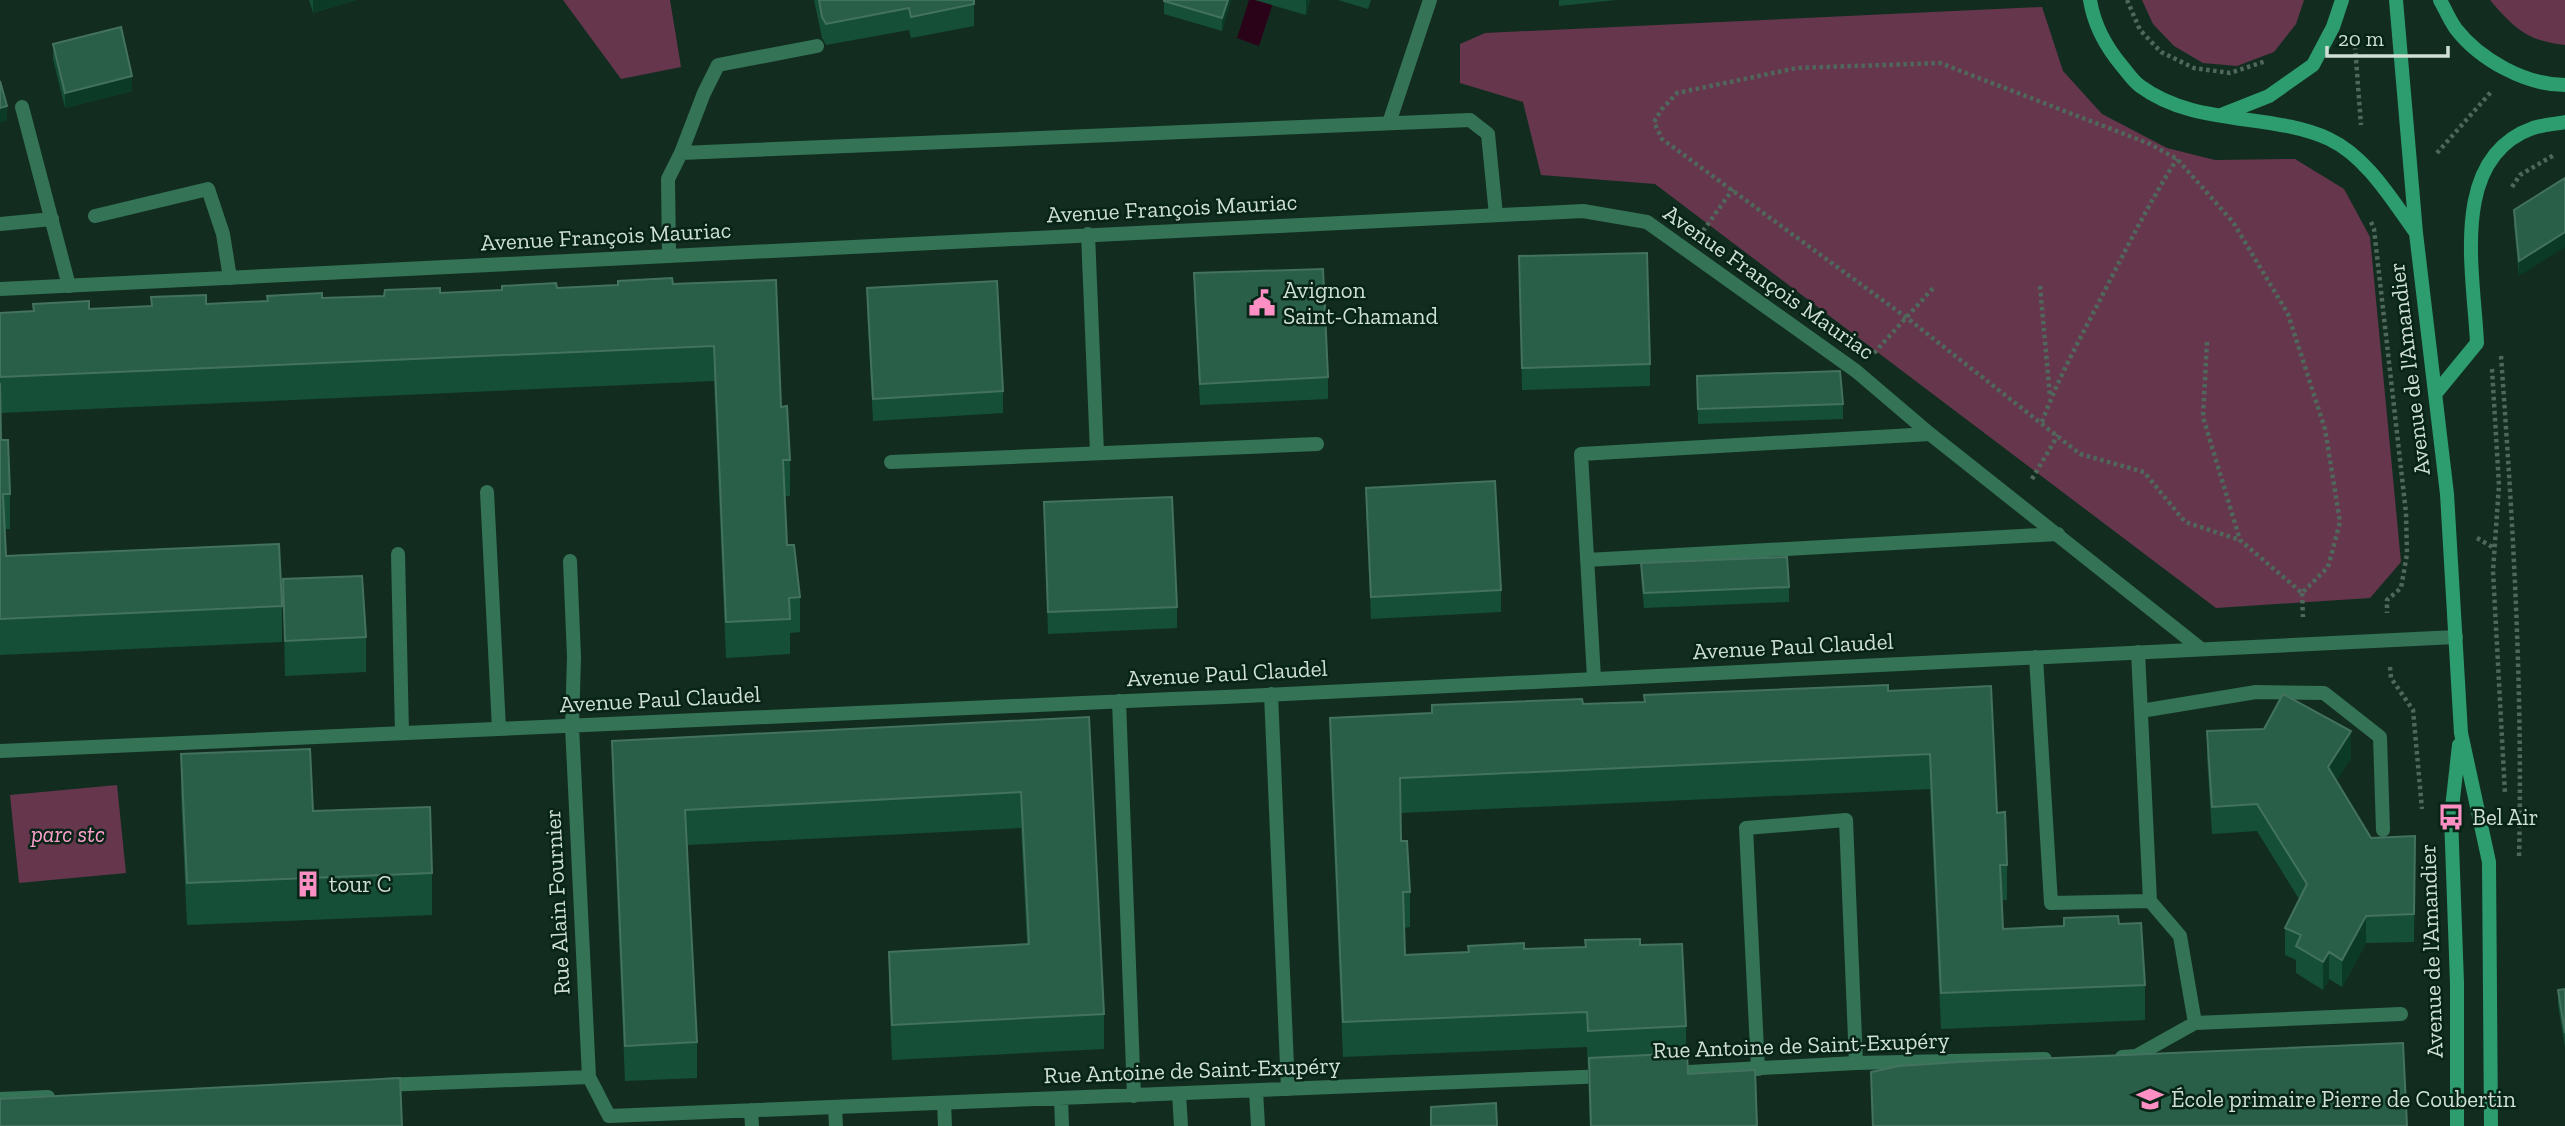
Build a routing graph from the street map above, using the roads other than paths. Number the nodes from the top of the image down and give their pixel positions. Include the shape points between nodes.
1 (1430, 0) edge
2 (2090, 0) edge
3 (2342, 0) edge
4 (2396, 0) edge
5 (2440, 0) edge
6 (817, 46) dead end
7 (2565, 85) edge
8 (22, 107) dead end
9 (2220, 115) junction
10 (2565, 122) edge
11 (1389, 123) junction
12 (681, 153) junction
13 (1496, 215) junction
14 (95, 216) dead end
15 (52, 219) junction
16 (0, 224) edge
17 (2416, 233) junction
18 (1088, 234) junction
19 (670, 255) junction
20 (230, 278) junction
21 (69, 286) junction
22 (0, 289) edge
23 (2436, 393) junction
24 (1930, 434) junction
25 (1317, 444) dead end
26 (1097, 453) junction
27 (891, 462) dead end
28 (487, 492) dead end
29 (2059, 534) junction
30 (398, 554) dead end
31 (1587, 560) junction
32 (570, 561) dead end
33 (2456, 637) junction
34 (2201, 649) junction
35 (2138, 652) junction
36 (2036, 657) junction
37 (1594, 678) junction
38 (1271, 694) junction
39 (1119, 701) junction
40 (2141, 711) junction
41 (572, 726) junction
42 (499, 729) junction
43 (402, 733) junction
44 (2461, 733) junction
45 (0, 751) edge
46 (2383, 830) dead end
47 (2150, 901) junction
48 (2401, 1014) dead end
49 (2195, 1023) junction
50 (2110, 1057) edge
51 (2056, 1058) edge
52 (1856, 1063) junction
53 (1758, 1069) junction
54 (1661, 1073) edge
55 (1620, 1075) edge
56 (589, 1077) junction
57 (370, 1085) edge
58 (1288, 1090) junction
59 (1256, 1091) junction
60 (1179, 1094) junction
61 (68, 1096) edge
62 (1134, 1096) junction
63 (1061, 1098) junction
64 (0, 1099) edge
65 (944, 1103) junction
66 (835, 1107) junction
67 (751, 1110) junction
68 (752, 1126) edge
69 (836, 1126) edge
70 (945, 1126) edge
71 (1062, 1126) edge
72 (1181, 1126) edge
73 (1258, 1126) edge
74 (2457, 1126) edge
75 (2491, 1126) edge

1 - 11 street
2 - 9 main road via 2093,20 2112,54 2139,85 2164,100
3 - 9 main road via 2313,65 2269,96
4 - 17 main road, Avenue de l'Amandier
5 - 7 main road via 2456,29 2509,72
6 - 12 street via 718,65
8 - 15 street
9 - 17 main road via 2295,127 2331,140 2378,180
10 - 23 main road via 2532,128 2505,144 2484,168 2474,198 2471,229 2477,342
11 - 12 street
11 - 13 street via 1470,120 1488,134
12 - 19 street via 668,179
13 - 18 street, Avenue François Mauriac
13 - 24 street, Avenue François Mauriac via 1583,211 1647,222 1856,371
14 - 20 street via 208,189 223,234
15 - 16 street
15 - 21 street
17 - 23 main road, Avenue de l'Amandier
18 - 19 street, Avenue François Mauriac
18 - 26 street
19 - 20 street, Avenue François Mauriac
20 - 21 street, Avenue François Mauriac
21 - 22 street, Avenue François Mauriac
23 - 33 main road, Avenue de l'Amandier
24 - 29 street, Avenue François Mauriac
24 - 31 street via 1581,453
25 - 26 street
26 - 27 street
28 - 42 street
29 - 31 street
29 - 34 street, Avenue François Mauriac
30 - 43 street
31 - 37 street
32 - 41 street, Rue Alain Fournier
33 - 34 street, Avenue Paul Claudel
33 - 44 main road, Avenue de l'Amandier
34 - 35 street, Avenue Paul Claudel
35 - 36 street, Avenue Paul Claudel
35 - 40 street
36 - 37 street, Avenue Paul Claudel
36 - 47 street via 2051,903
37 - 38 street, Avenue Paul Claudel
38 - 39 street, Avenue Paul Claudel
38 - 58 street
39 - 41 street, Avenue Paul Claudel
39 - 62 street
40 - 46 street via 2256,692 2324,694 2380,737
40 - 47 street
41 - 42 street, Avenue Paul Claudel
41 - 56 street, Rue Alain Fournier
42 - 43 street, Avenue Paul Claudel
43 - 45 street, Avenue Paul Claudel
44 - 74 main road, Avenue de l'Amandier via 2451,817
44 - 75 main road, Avenue de l'Amandier via 2489,862
47 - 49 street via 2180,936
48 - 49 street
49 - 50 street via 2136,1056
51 - 52 street, Rue Antoine de Saint-Exupéry
52 - 53 street, Rue Antoine de Saint-Exupéry
52 - 53 street via 1846,820 1746,828
53 - 54 street, Rue Antoine de Saint-Exupéry
55 - 58 street, Rue Antoine de Saint-Exupéry
56 - 57 street
56 - 67 street, Rue Antoine de Saint-Exupéry via 609,1116
58 - 59 street, Rue Antoine de Saint-Exupéry
59 - 60 street, Rue Antoine de Saint-Exupéry
59 - 73 street
60 - 62 street, Rue Antoine de Saint-Exupéry
60 - 72 street
61 - 64 street
62 - 63 street, Rue Antoine de Saint-Exupéry
63 - 65 street, Rue Antoine de Saint-Exupéry
63 - 71 street
65 - 66 street, Rue Antoine de Saint-Exupéry
65 - 70 street
66 - 67 street, Rue Antoine de Saint-Exupéry
66 - 69 street
67 - 68 street

